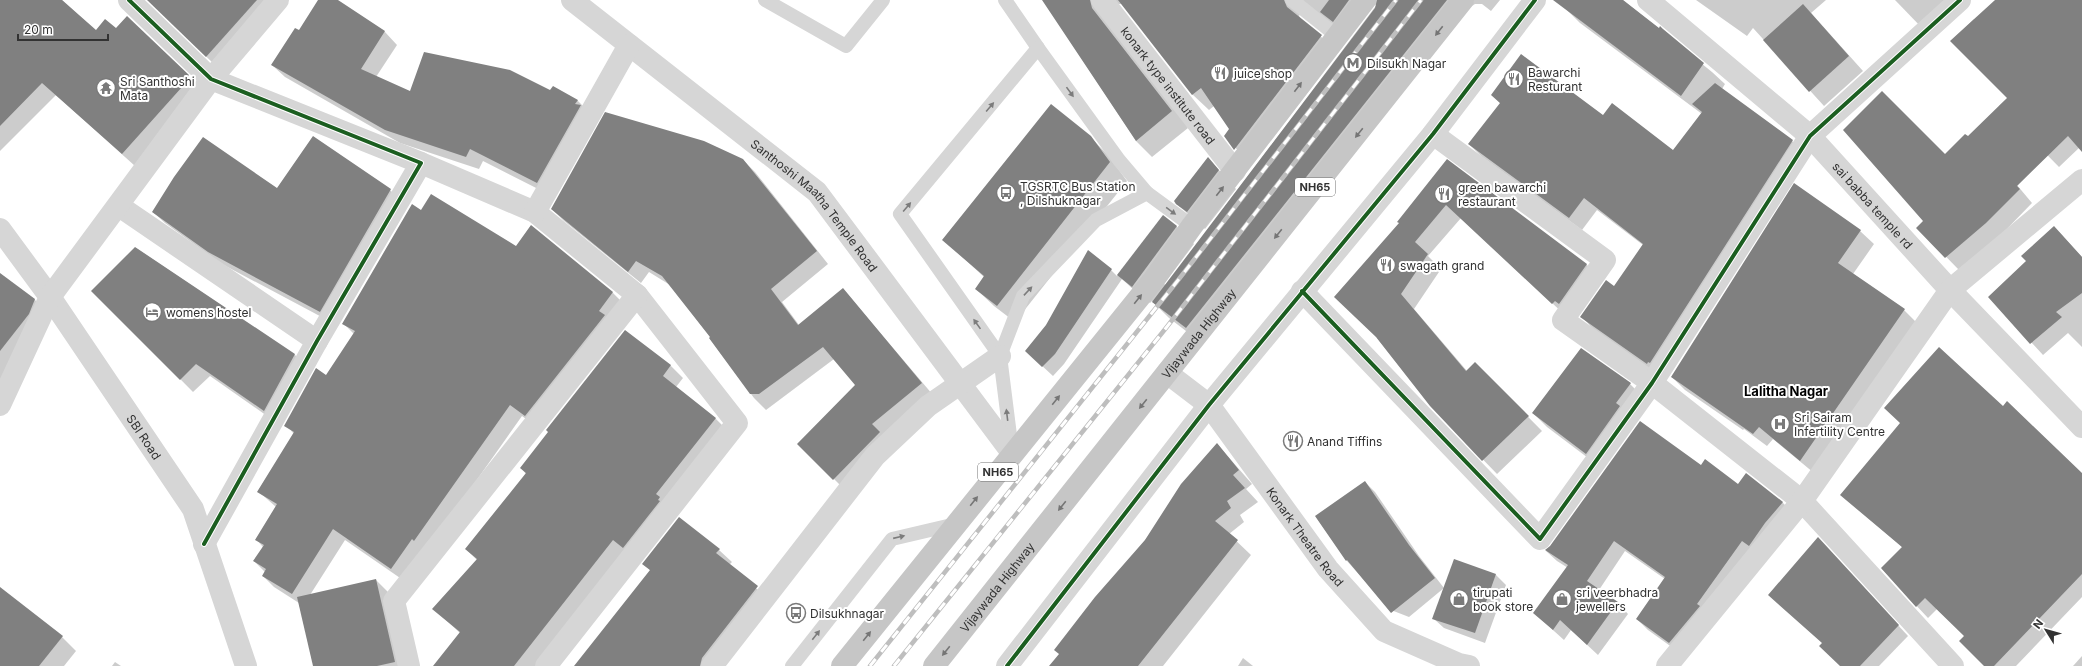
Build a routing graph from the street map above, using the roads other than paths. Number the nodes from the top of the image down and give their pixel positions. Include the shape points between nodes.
1 (129, 0) edge
2 (278, 0) edge
3 (572, 0) edge
4 (765, 0) edge
5 (883, 0) edge
6 (1006, 0) edge
7 (1102, 0) edge
8 (1292, 0) edge
9 (1365, 0) edge
10 (1463, 0) edge
11 (1535, 0) edge
12 (1648, 0) edge
13 (1960, 0) edge
14 (1337, 36) junction
15 (629, 45) junction
16 (1038, 48) junction
17 (211, 79) junction
18 (1433, 134) junction
19 (1810, 136) junction
20 (421, 163) junction
21 (1235, 171) junction
22 (2082, 180) edge
23 (1147, 193) junction
24 (119, 206) junction
25 (535, 212) junction
26 (1192, 226) junction
27 (0, 230) edge
28 (1950, 290) junction
29 (1302, 291) junction
30 (637, 295) junction
31 (50, 297) junction
32 (317, 341) junction
33 (1000, 356) junction
34 (1167, 373) junction
35 (1652, 383) junction
36 (960, 384) junction
37 (0, 405) edge
38 (1209, 405) junction
39 (2082, 427) edge
40 (1012, 453) junction
41 (1802, 501) junction
42 (956, 524) junction
43 (204, 544) junction
44 (1461, 665) edge
45 (246, 666) edge
46 (409, 666) edge
47 (546, 666) edge
48 (712, 666) edge
49 (792, 666) edge
50 (842, 666) edge
51 (934, 666) edge
52 (1007, 666) edge
53 (1667, 666) edge
54 (1953, 666) edge

1 - 17 street
2 - 17 street
3 - 15 street, Santhoshi Maatha Temple Road
4 - 5 lane via 846,46
6 - 16 lane
7 - 21 street, konark type institute road
8 - 14 lane
9 - 14 highway, NH65
10 -> 34 highway, Vijaywada Highway / NH65
11 - 18 street
12 - 19 street, sai babba temple rd
13 - 19 street
21 -> 14 highway, NH65
15 - 25 street
15 - 36 street, Santhoshi Maatha Temple Road via 817,192
16 -> 23 lane via 1119,160
33 -> 16 lane via 900,214
17 - 20 street
17 - 24 street
18 - 29 street
18 - 35 street via 1605,260 1563,320
19 - 28 street, sai babba temple rd
19 - 35 street
20 - 25 street
20 - 32 street
26 -> 21 highway, NH65
22 - 28 street
23 -> 26 lane
33 -> 23 lane via 1023,296 1096,220
24 - 31 street
24 - 32 street
25 - 30 street
40 -> 26 highway, NH65 via 1155,278
27 - 31 street, SBI Road
28 - 39 street, sai babba temple rd
28 - 41 street
29 - 35 street via 1540,539
29 - 38 street
30 - 46 street via 394,601
30 - 47 street via 737,423
31 - 37 street
31 - 43 street, SBI Road via 193,509
32 - 43 street
33 - 36 street
40 -> 33 lane
34 - 38 street, Konark Theatre Road
34 -> 51 highway, Vijaywada Highway / NH65
35 - 41 street
36 - 40 street, Santhoshi Maatha Temple Road
36 - 48 street via 928,406 875,456
38 - 44 street, Konark Theatre Road via 1328,569 1384,631
38 - 52 street
42 -> 40 highway, NH65
41 - 53 street
41 - 54 street
49 -> 42 lane via 892,539
50 -> 42 highway, NH65
43 - 45 street, SBI Road

